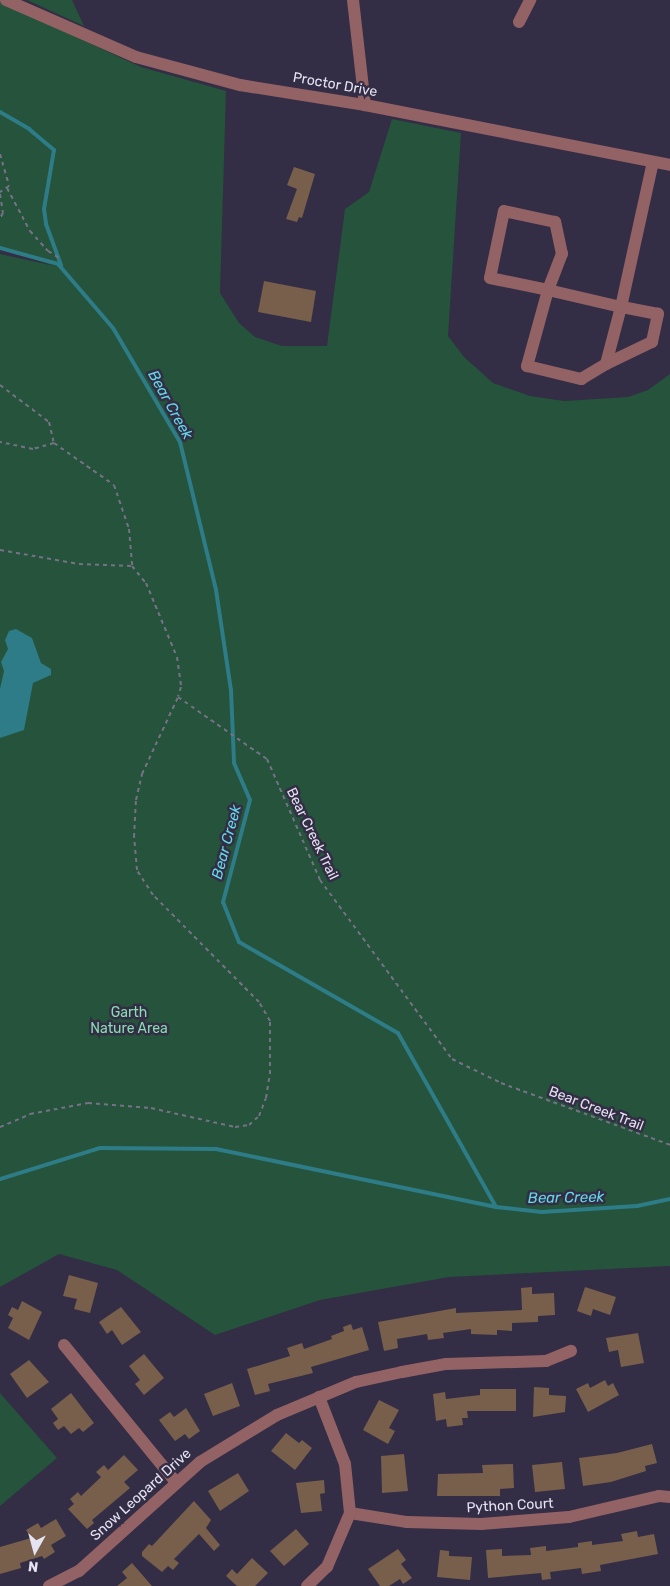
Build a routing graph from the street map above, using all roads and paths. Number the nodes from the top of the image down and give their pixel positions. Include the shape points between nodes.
1 (6, 0) edge
2 (353, 0) edge
3 (530, 0) edge
4 (519, 22) dead end
5 (365, 105) junction
6 (0, 154) edge
7 (653, 162) junction
8 (670, 165) edge
9 (7, 188) junction
10 (0, 193) edge
11 (0, 218) edge
12 (59, 258) dead end
13 (548, 290) junction
14 (621, 306) junction
15 (606, 364) junction
16 (0, 385) edge
17 (0, 442) edge
18 (54, 443) junction
19 (0, 550) edge
20 (132, 566) junction
21 (178, 698) junction
22 (0, 1127) edge
23 (670, 1146) edge
24 (64, 1345) dead end
25 (571, 1351) dead end
26 (319, 1397) junction
27 (175, 1481) junction
28 (670, 1497) edge
29 (350, 1513) junction
30 (49, 1586) edge
31 (307, 1586) edge

1 - 5 street, Proctor Drive via 136,57 240,84
2 - 5 street
3 - 4 street
5 - 7 street, Proctor Drive
6 - 9 path via 7,170 10,186
7 - 8 street, Proctor Drive
7 - 14 street
9 - 10 path
9 - 12 path via 30,231
10 - 11 path via 3,212
13 - 13 street via 490,278 504,211 555,222 562,254
13 - 14 street
13 - 15 street via 527,366 582,379
14 - 15 street
14 - 15 street via 658,314 652,342
16 - 18 path via 49,422
17 - 18 path via 33,449
18 - 20 path via 114,485 129,529
19 - 20 path via 79,564
20 - 21 path via 146,583 177,657 181,687
21 - 22 path via 142,774 134,837 137,870 153,894 260,1002 270,1021 270,1074 259,1116 249,1125 235,1127 150,1108 88,1103 30,1114
21 - 23 path, Bear Creek Trail via 245,747 267,759 320,880 452,1060 501,1083
24 - 27 street
25 - 26 street, Snow Leopard Drive via 546,1361 428,1367 356,1382
26 - 27 street, Snow Leopard Drive via 236,1438
26 - 29 street via 345,1464
27 - 30 street, Snow Leopard Drive via 79,1571
28 - 29 street, Python Court via 660,1496 569,1518 480,1524 407,1522
29 - 31 street via 327,1567

